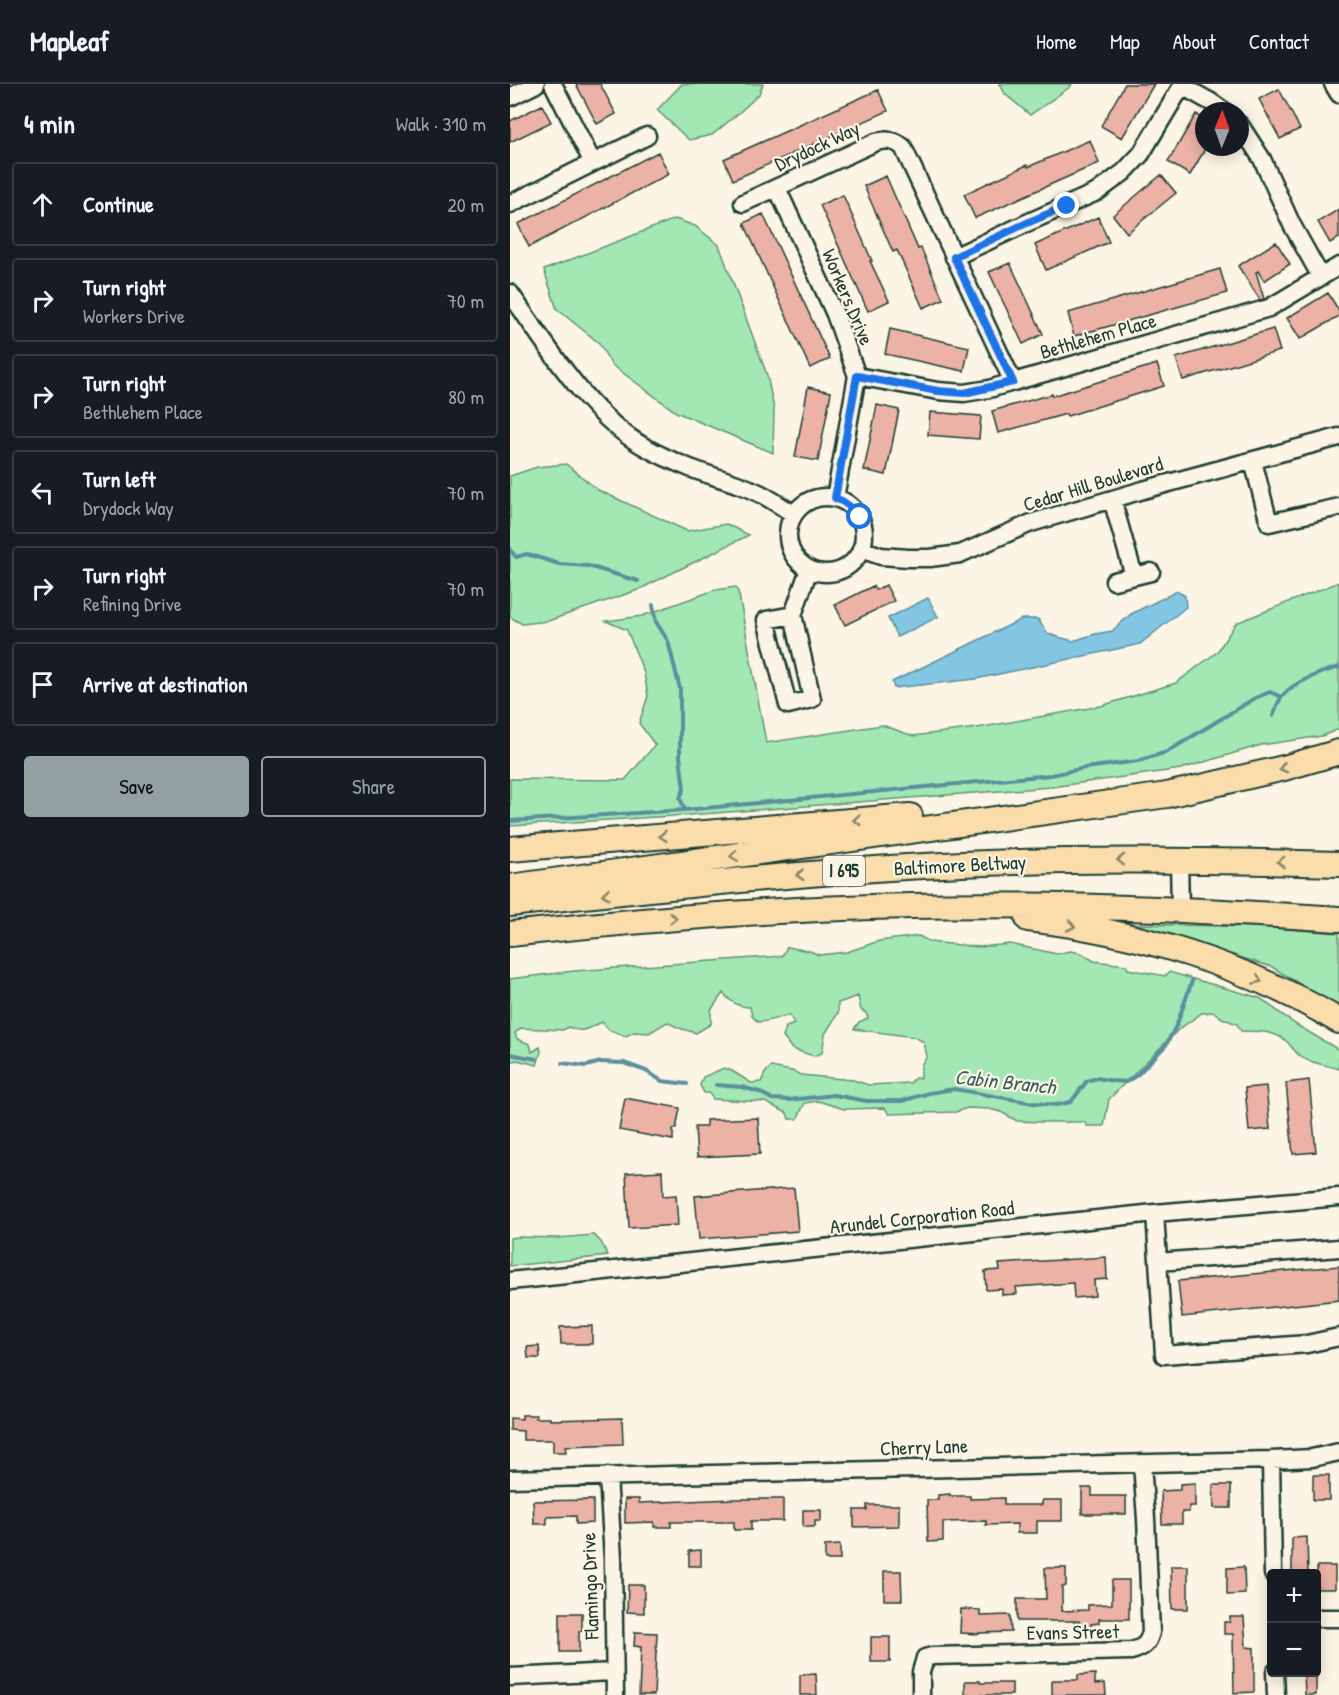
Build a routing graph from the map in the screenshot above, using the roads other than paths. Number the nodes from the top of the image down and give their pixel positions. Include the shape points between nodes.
1 (537, 84) edge
2 (553, 84) edge
3 (1333, 84) edge
4 (1182, 85) edge
5 (1339, 94) edge
6 (510, 98) edge
7 (1211, 102) edge
8 (647, 136) dead end
9 (1249, 139) edge
10 (593, 163) junction
11 (777, 188) junction
12 (743, 203) dead end
13 (510, 204) edge
14 (954, 257) junction
15 (1339, 266) edge
16 (1321, 277) junction
17 (510, 294) edge
18 (857, 376) junction
19 (1013, 382) junction
20 (1339, 437) edge
21 (1253, 461) junction
22 (835, 498) junction
23 (1112, 499) junction
24 (1339, 507) edge
25 (794, 514) junction
26 (861, 549) junction
27 (809, 569) junction
28 (1151, 572) dead end
29 (1134, 576) junction
30 (1114, 581) dead end
31 (793, 615) junction
32 (1339, 752) edge
33 (1167, 795) junction
34 (510, 849) edge
35 (1179, 860) junction
36 (1339, 864) edge
37 (510, 887) edge
38 (510, 904) edge
39 (846, 908) junction
40 (1180, 909) junction
41 (1339, 919) edge
42 (510, 934) edge
43 (1339, 1021) edge
44 (1339, 1197) edge
45 (1155, 1213) junction
46 (1339, 1248) edge
47 (1158, 1262) junction
48 (510, 1281) edge
49 (1339, 1337) edge
50 (1339, 1452) edge
51 (1271, 1460) junction
52 (1142, 1462) junction
53 (608, 1476) junction
54 (510, 1479) edge
55 (1273, 1569) edge
56 (1321, 1618) edge
57 (1339, 1618) edge
58 (614, 1671) junction
59 (510, 1677) edge
60 (1275, 1677) edge
61 (615, 1695) edge
62 (921, 1695) edge
63 (1275, 1695) edge

1 - 6 street
2 - 10 street
3 - 5 street
4 - 7 street
4 - 14 street via 1141,154 1124,172 1097,192
8 - 10 street
9 - 16 street
10 - 13 street
11 - 12 street, Drydock Way
11 - 14 street, Drydock Way via 876,142 897,142 903,147
11 - 18 street, Workers Drive via 835,314
14 - 19 street, Drydock Way
15 - 16 street, Bethlehem Place
16 - 19 street, Bethlehem Place via 1269,308
17 - 25 street via 595,407 617,429 644,447 759,493
18 - 19 street, Bethlehem Place via 964,393
18 - 22 street, Workers Drive
20 - 21 street, Cedar Hill Boulevard
21 - 23 street, Cedar Hill Boulevard
21 - 24 street via 1269,523
22 - 25 street via 808,501
22 - 26 street via 852,507 860,517 864,540
23 - 26 street, Cedar Hill Boulevard via 1031,523 960,554 908,558 881,556
23 - 29 street
25 - 27 street via 788,542 792,553
26 - 27 street via 844,569 820,573
27 - 31 street
28 - 29 street
29 - 30 street
31 - 31 street via 812,699 788,705 766,620
32 -> 33 highway
33 -> 34 highway
33 -> 37 highway
36 -> 35 highway, Baltimore Beltway / I 695
35 -> 38 highway, Baltimore Beltway / I 695 via 963,864 843,871
35 - 40 street
39 - 40 highway, Baltimore Beltway / I 695
42 -> 39 highway, Baltimore Beltway / I 695 via 734,913
39 -> 43 highway via 1016,918 1134,938 1225,967
40 - 41 highway, Baltimore Beltway / I 695
44 - 45 street, Arundel Corporation Road
45 - 47 street
45 - 48 street, Arundel Corporation Road
46 - 47 street
47 - 49 street via 1164,1355 1307,1344
50 - 51 street, Cherry Lane
51 - 52 street, Cherry Lane
51 - 55 street
52 - 53 street, Cherry Lane
52 - 62 street, Evans Street via 1149,1642 1131,1652 932,1656 925,1658 921,1672
53 - 54 street, Cherry Lane
53 - 58 street, Flamingo Drive
56 - 57 street
58 - 59 street
58 - 61 street, Flamingo Drive
60 - 63 street

